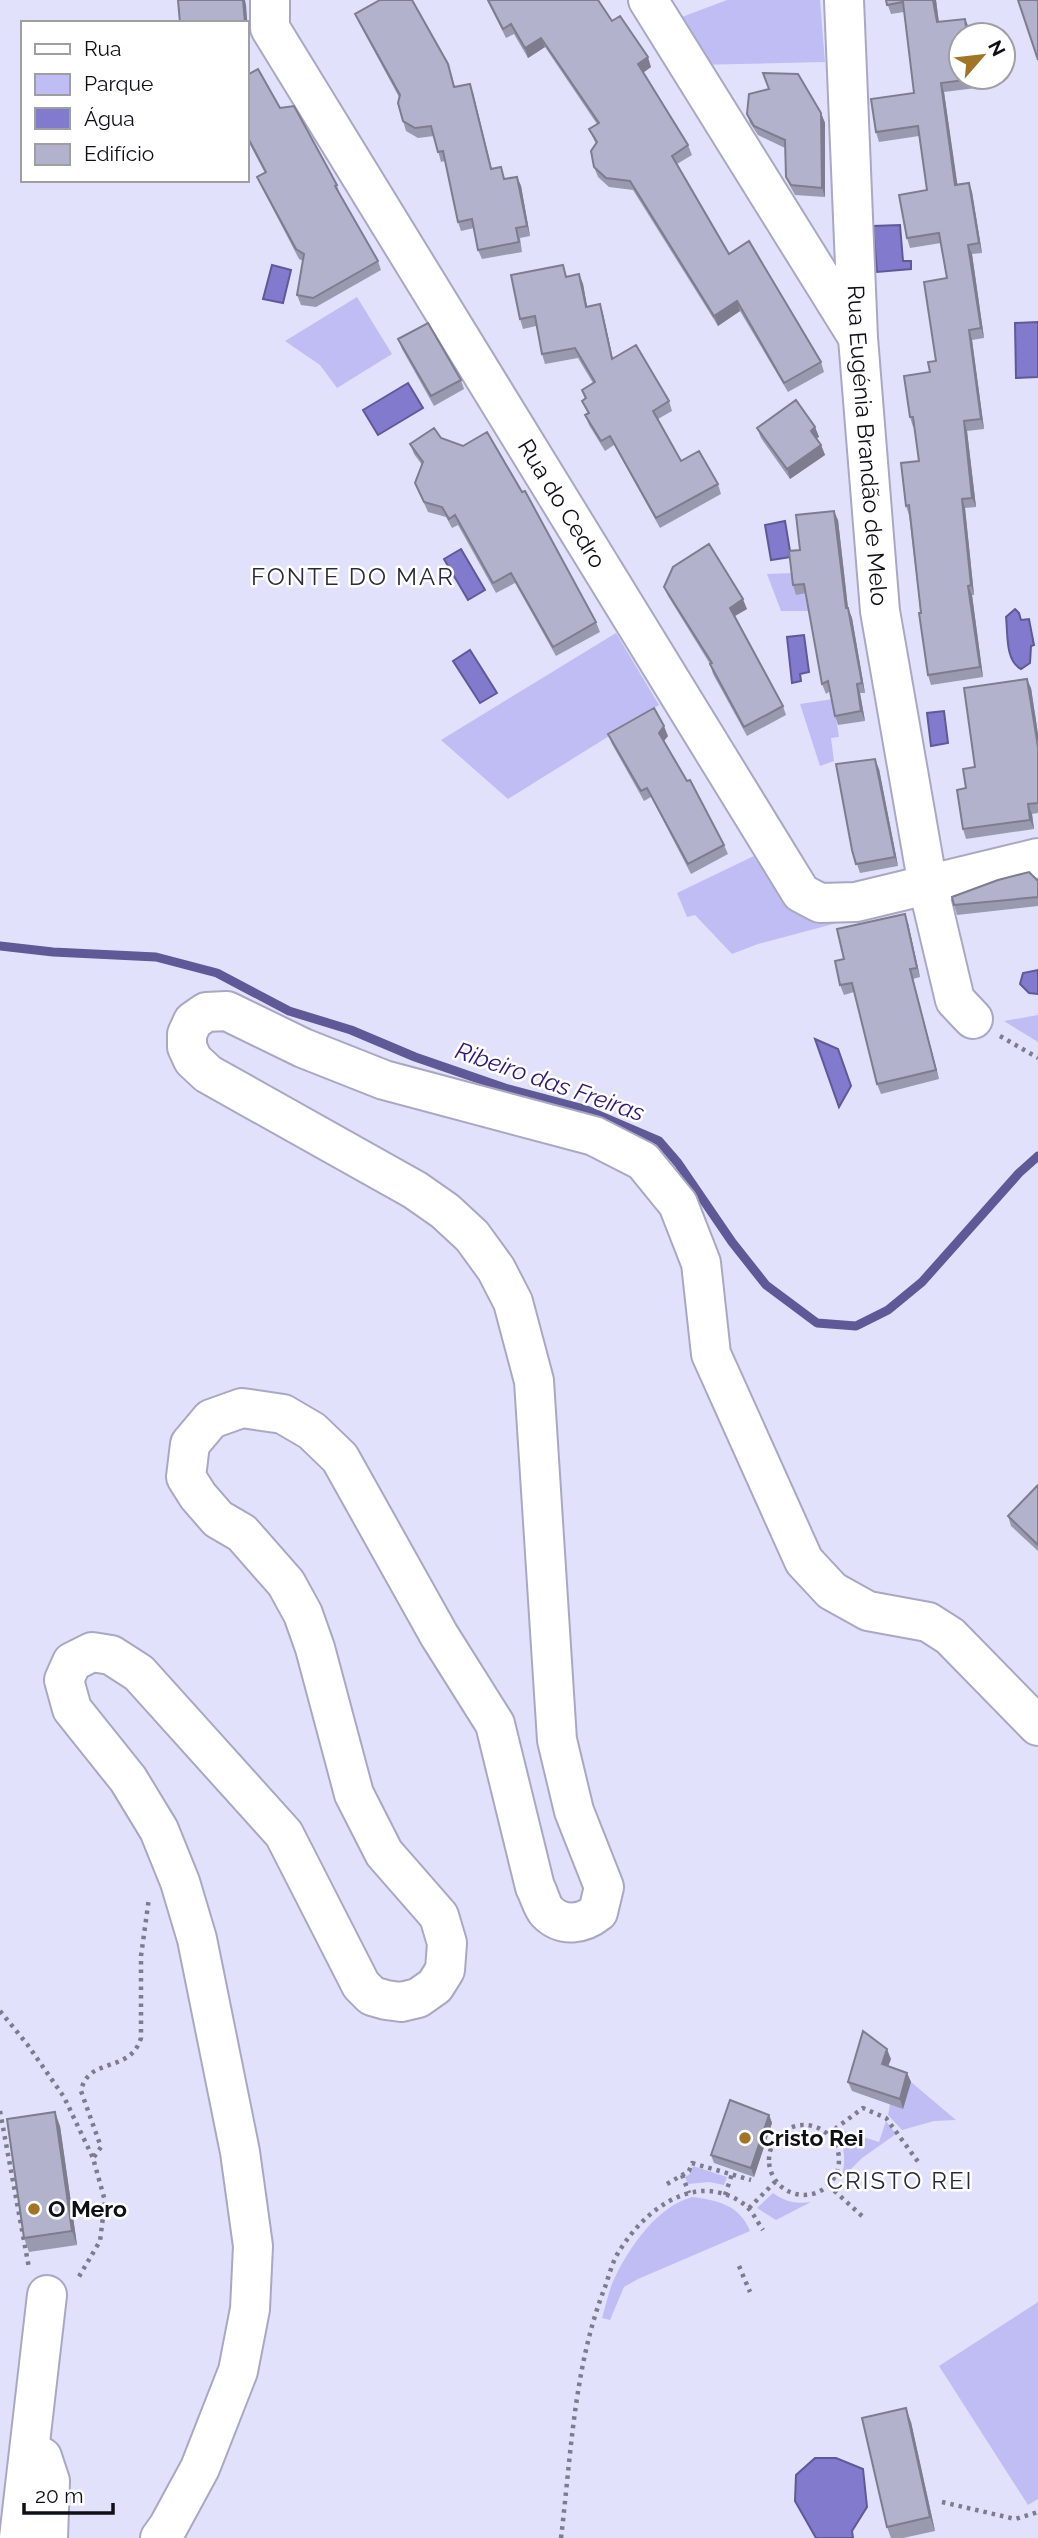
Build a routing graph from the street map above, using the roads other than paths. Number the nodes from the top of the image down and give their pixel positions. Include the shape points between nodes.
1 (270, 0) edge
2 (648, 0) edge
3 (844, 0) edge
4 (858, 338) junction
5 (1038, 858) edge
6 (928, 886) junction
7 (972, 1019) road end
8 (1038, 1726) edge
9 (38, 2283) road end
10 (29, 2450) junction
11 (19, 2538) edge
12 (48, 2538) edge
13 (160, 2538) edge

1 - 6 street, Rua do Cedro via 270,28 801,893 820,902 856,902
2 - 4 street
3 - 4 street, Rua Eugénia Brandão de Melo
4 - 6 street, Rua Eugénia Brandão de Melo via 880,611
5 - 6 street, Rua do Cedro
6 - 7 street, Rua Eugénia Brandão de Melo via 955,1000
8 - 13 street via 950,1636 928,1622 868,1611 832,1591 804,1561 711,1354 701,1263 678,1205 643,1161 594,1136 384,1080 227,1011 206,1012 193,1021 187,1047 208,1074 415,1189 445,1211 480,1247 513,1301 534,1381 557,1740 574,1811 604,1887 598,1912 588,1920 567,1923 547,1912 532,1874 495,1724 439,1635 340,1458 312,1431 283,1415 242,1408 211,1419 190,1444 186,1477 218,1519 242,1533 286,1583 315,1648 354,1794 384,1853 439,1916 447,1943 445,1970 435,1986 418,1998 401,2002 372,1996 361,1985 284,1835 139,1673 111,1655 92,1652 72,1662 64,1680 72,1709 128,1779 159,1830 180,1882 197,1939 240,2152 253,2246 250,2309 238,2371 200,2468
9 - 10 street
10 - 11 street
10 - 12 street via 45,2461 50,2481

